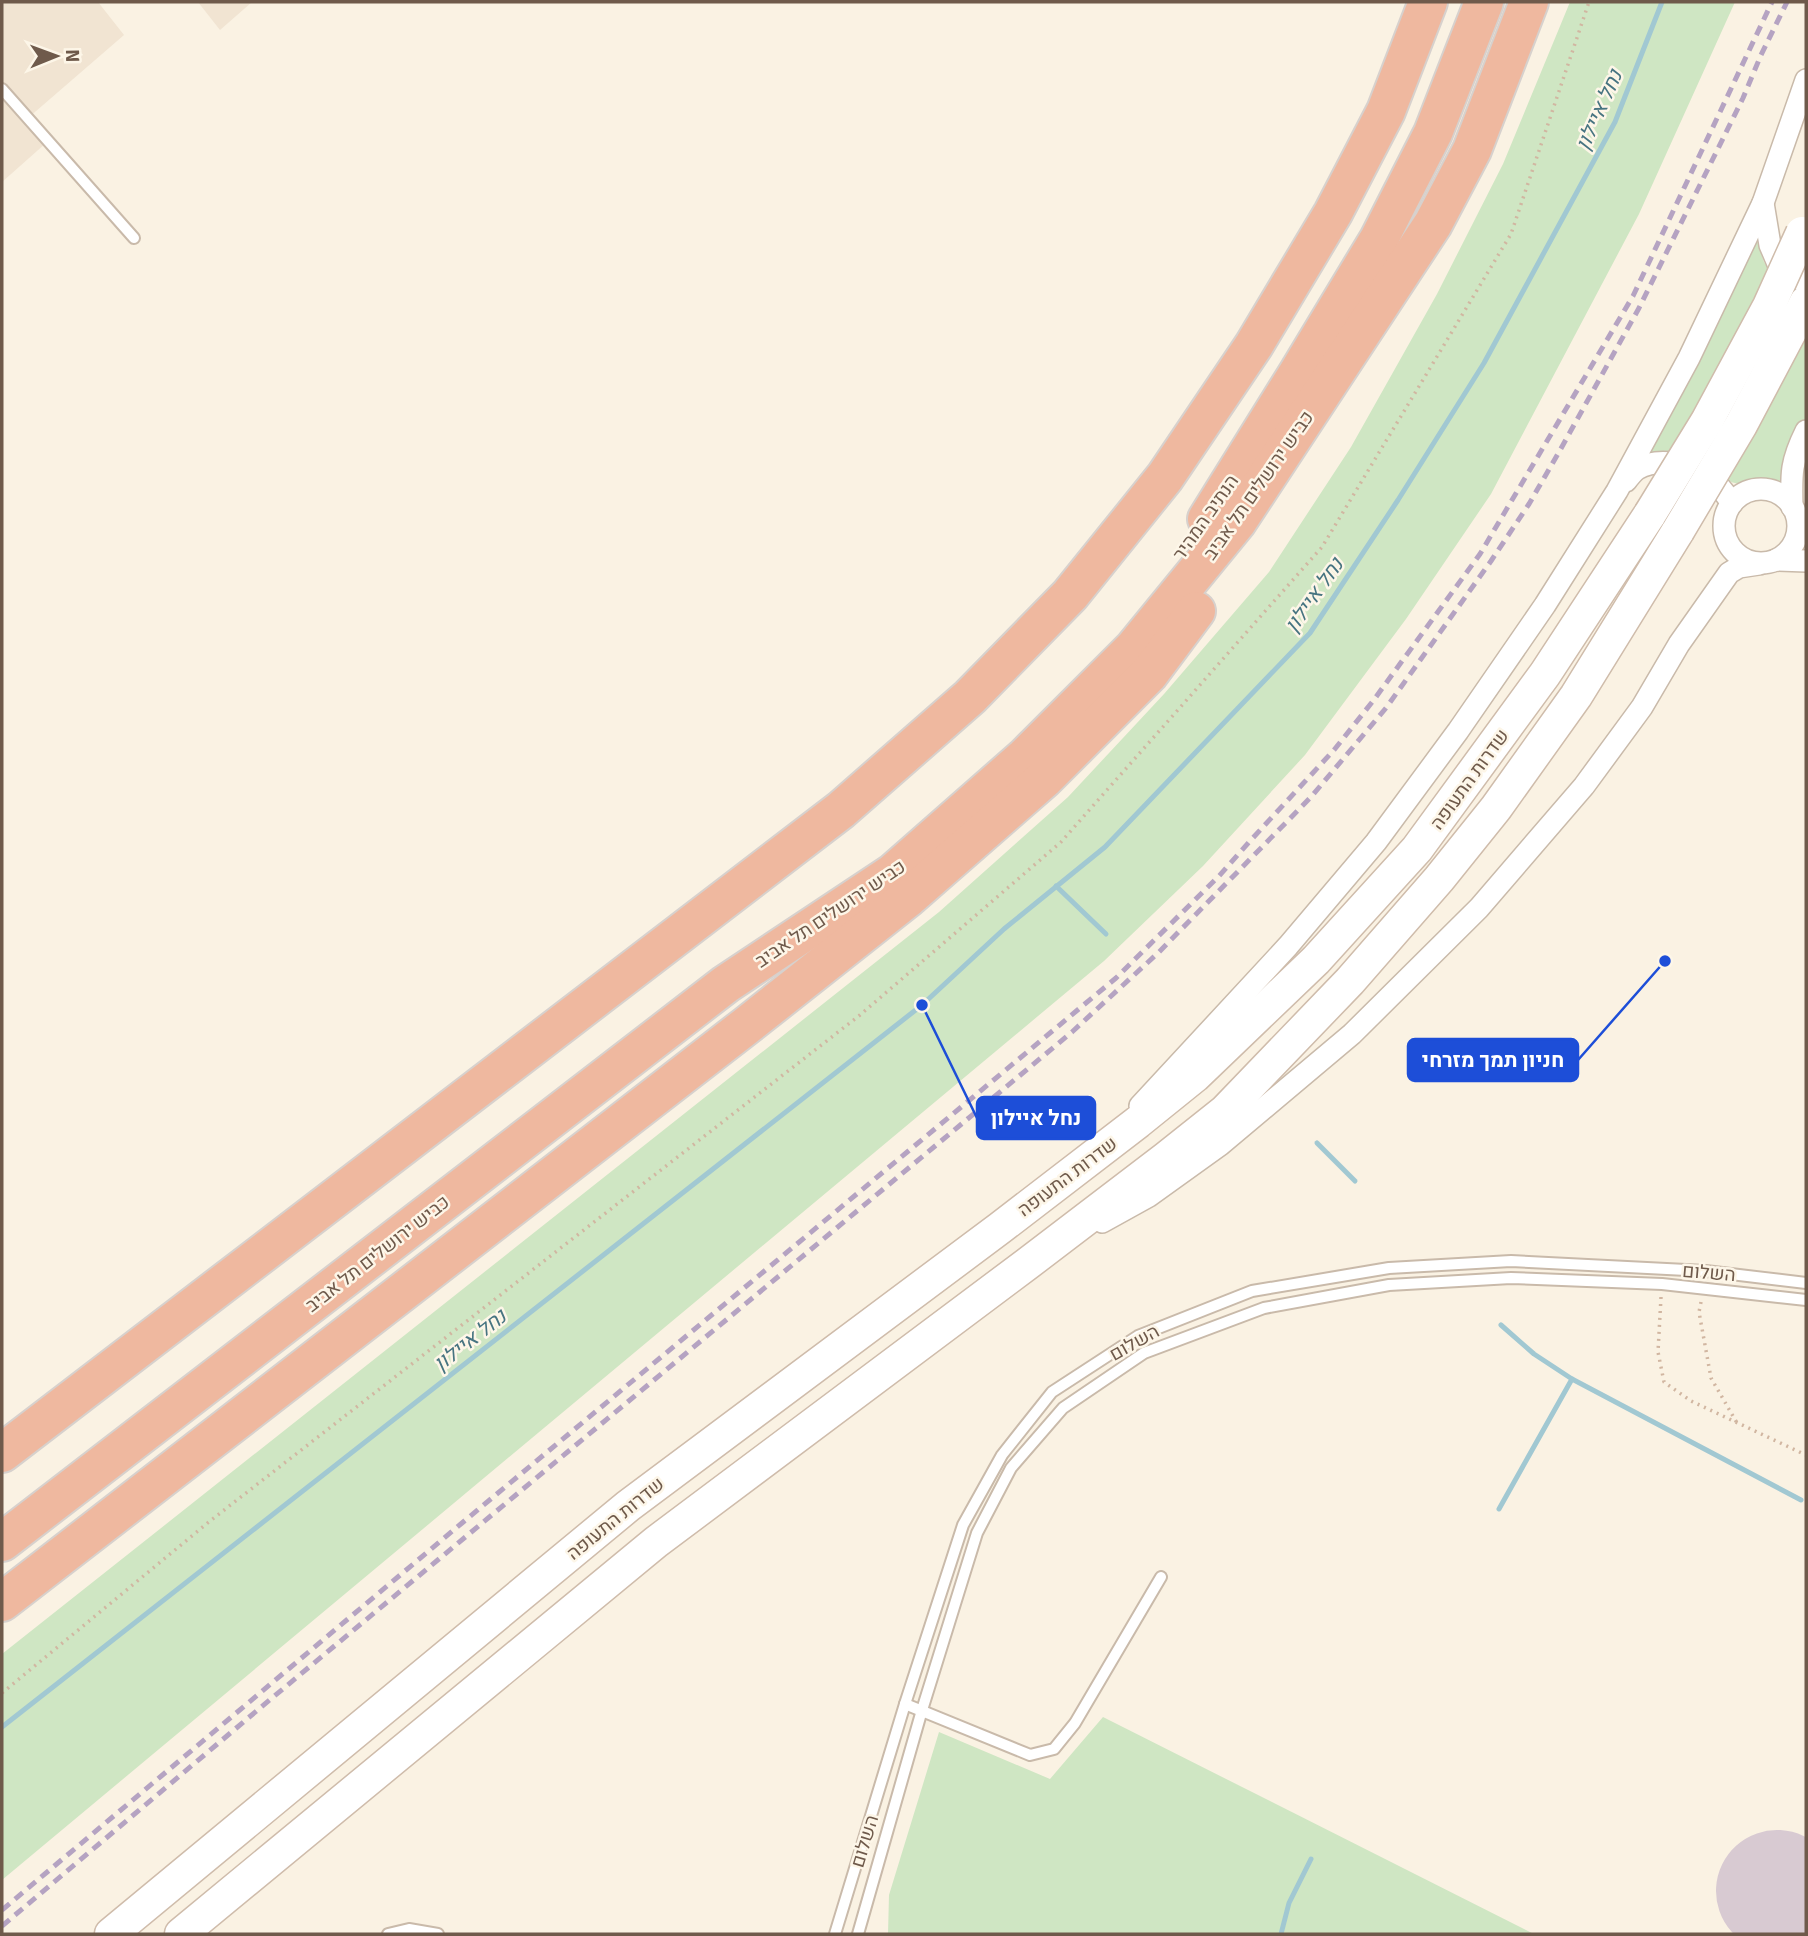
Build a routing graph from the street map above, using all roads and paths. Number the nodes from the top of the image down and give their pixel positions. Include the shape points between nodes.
1 (1428, 2) edge
2 (1484, 2) edge
3 (1529, 2) edge
4 (1806, 80) edge
5 (2, 89) edge
6 (1763, 203) junction
7 (1433, 224) junction
8 (1804, 227) edge
9 (134, 239) dead end
10 (1806, 283) edge
11 (1806, 302) edge
12 (1806, 431) edge
13 (1617, 491) junction
14 (1732, 503) junction
15 (1798, 516) edge
16 (1806, 561) edge
17 (1767, 562) junction
18 (726, 984) junction
19 (1092, 1157) junction
20 (1027, 1264) junction
21 (1806, 1283) edge
22 (1662, 1284) junction
23 (1705, 1288) junction
24 (1806, 1300) edge
25 (1738, 1424) junction
26 (2, 1453) edge
27 (1806, 1455) edge
28 (2, 1542) edge
29 (1161, 1577) dead end
30 (2, 1602) edge
31 (905, 1704) junction
32 (922, 1710) junction
33 (110, 1934) edge
34 (181, 1934) edge
35 (388, 1934) edge
36 (438, 1934) edge
37 (835, 1934) edge
38 (858, 1934) edge

1 - 26 highway via 1386,111 1333,213 1254,345 1157,488 1070,595 971,697 841,810
2 - 18 highway, הנתיב המהיר via 1433,133 1379,239 1214,510 1125,627 1020,737
3 - 7 highway, כביש ירושלים תל אביב via 1472,150
4 - 6 street
5 - 9 lane
6 - 10 street via 1770,245 1779,266
6 - 13 street via 1689,358
7 - 18 highway, כביש ירושלים תל אביב via 1237,522 1134,648 1025,757 893,873
7 - 30 highway via 1338,399 1248,540 1149,674 1044,779 909,897 746,1026
8 - 19 main road, שדרות התעופה, bridge via 1769,306 1650,514 1545,674 1417,849 1316,960 1204,1068
11 - 20 main road, שדרות התעופה, bridge via 1741,425 1576,696 1440,879 1225,1111
12 - 15 street via 1791,476
13 - 14 street via 1636,470 1668,463 1703,473
13 - 19 street via 1545,605 1376,842 1288,946
14 - 15 street via 1748,491 1768,490 1786,499
14 - 17 street via 1724,523 1728,544 1743,559
15 - 17 street via 1792,547
16 - 17 street
17 - 20 street via 1729,573 1678,644 1642,708 1584,786 1479,908 1352,1034 1220,1144 1149,1196
18 - 28 highway, כביש ירושלים תל אביב
19 - 33 main road, שדרות התעופה via 628,1506
20 - 34 main road, שדרות התעופה via 656,1542
21 - 31 lane, השלום via 1706,1271 1511,1261 1389,1268 1252,1291 1138,1336 1052,1392 1002,1455 963,1525
22 - 23 lane
22 - 25 path via 1658,1352 1664,1382 1690,1401
22 - 32 lane via 1511,1278 1389,1285 1264,1308 1144,1353 1063,1408 1011,1468 977,1532
23 - 24 lane
23 - 25 path via 1699,1312 1711,1378
25 - 27 path
29 - 32 lane via 1075,1723 1054,1749 1030,1755
31 - 32 lane
31 - 37 lane, השלום
32 - 38 lane
35 - 36 lane via 409,1930

